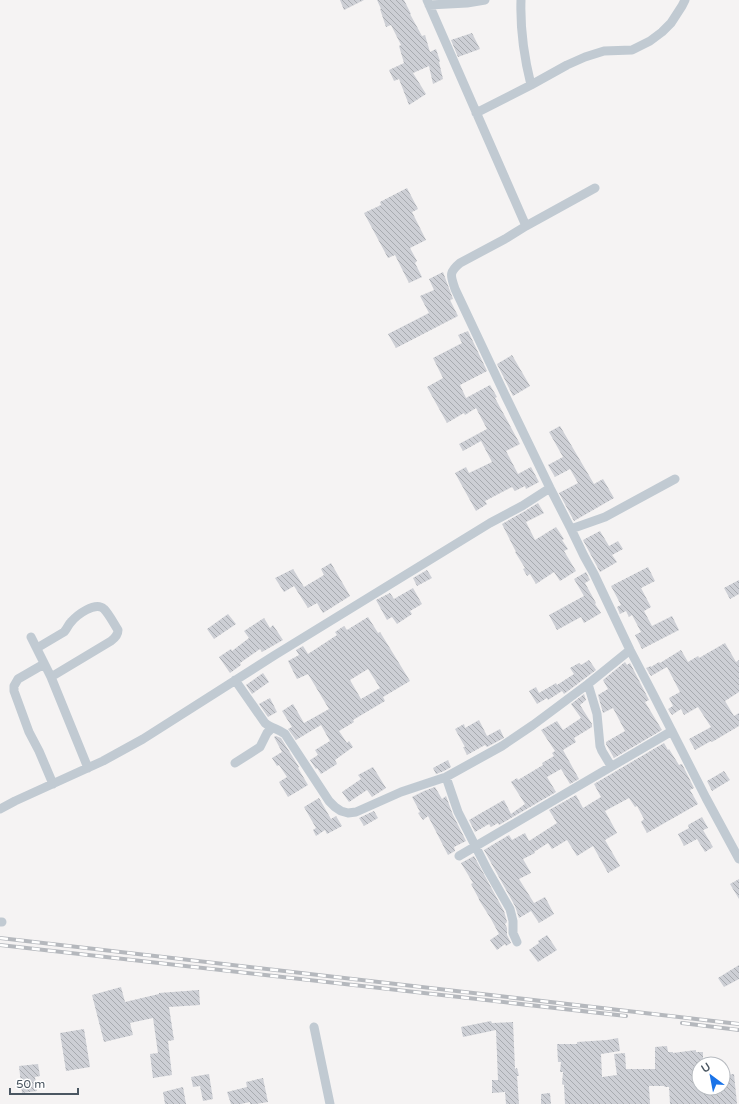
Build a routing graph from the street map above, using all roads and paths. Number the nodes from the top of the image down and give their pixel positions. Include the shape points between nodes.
1 (485, 0) edge
2 (521, 0) edge
3 (685, 0) edge
4 (428, 3) edge
5 (531, 85) junction
6 (476, 113) junction
7 (595, 188) dead end
8 (526, 226) junction
9 (675, 479) dead end
10 (550, 488) junction
11 (571, 529) junction
12 (31, 636) dead end
13 (37, 648) junction
14 (630, 650) junction
15 (44, 664) junction
16 (51, 676) junction
17 (235, 680) junction
18 (588, 684) junction
19 (272, 728) junction
20 (672, 731) junction
21 (235, 763) dead end
22 (611, 766) junction
23 (88, 768) junction
24 (446, 777) junction
25 (53, 784) junction
26 (0, 809) edge
27 (475, 846) junction
28 (459, 856) dead end
29 (739, 859) edge
30 (517, 942) dead end
31 (314, 1027) dead end
32 (330, 1104) edge

1 - 4 street via 467,3
2 - 5 street via 522,40
3 - 5 street via 671,23 650,41 632,50 604,51 585,57
4 - 6 street
5 - 6 street
6 - 8 street
7 - 8 street
8 - 10 street via 455,267 451,272 451,278
9 - 11 street via 605,517
10 - 11 street
10 - 17 street
11 - 14 street
12 - 13 street
13 - 15 street
13 - 16 street via 64,632 70,622 93,607 104,609 118,630 117,636 111,641
14 - 18 street
14 - 20 street
15 - 16 street
15 - 25 street via 18,679 14,691 29,732
16 - 23 street
17 - 19 street via 265,723
17 - 23 street via 143,739
18 - 22 street via 597,714 600,746
18 - 24 street via 502,746
19 - 21 street via 260,747
19 - 24 street via 285,734 335,807 348,813 365,809 401,792
20 - 22 street
20 - 29 street
22 - 27 street
23 - 25 street
24 - 27 street via 458,812
25 - 26 street
27 - 28 street
27 - 30 street via 510,909 513,933
31 - 32 street

